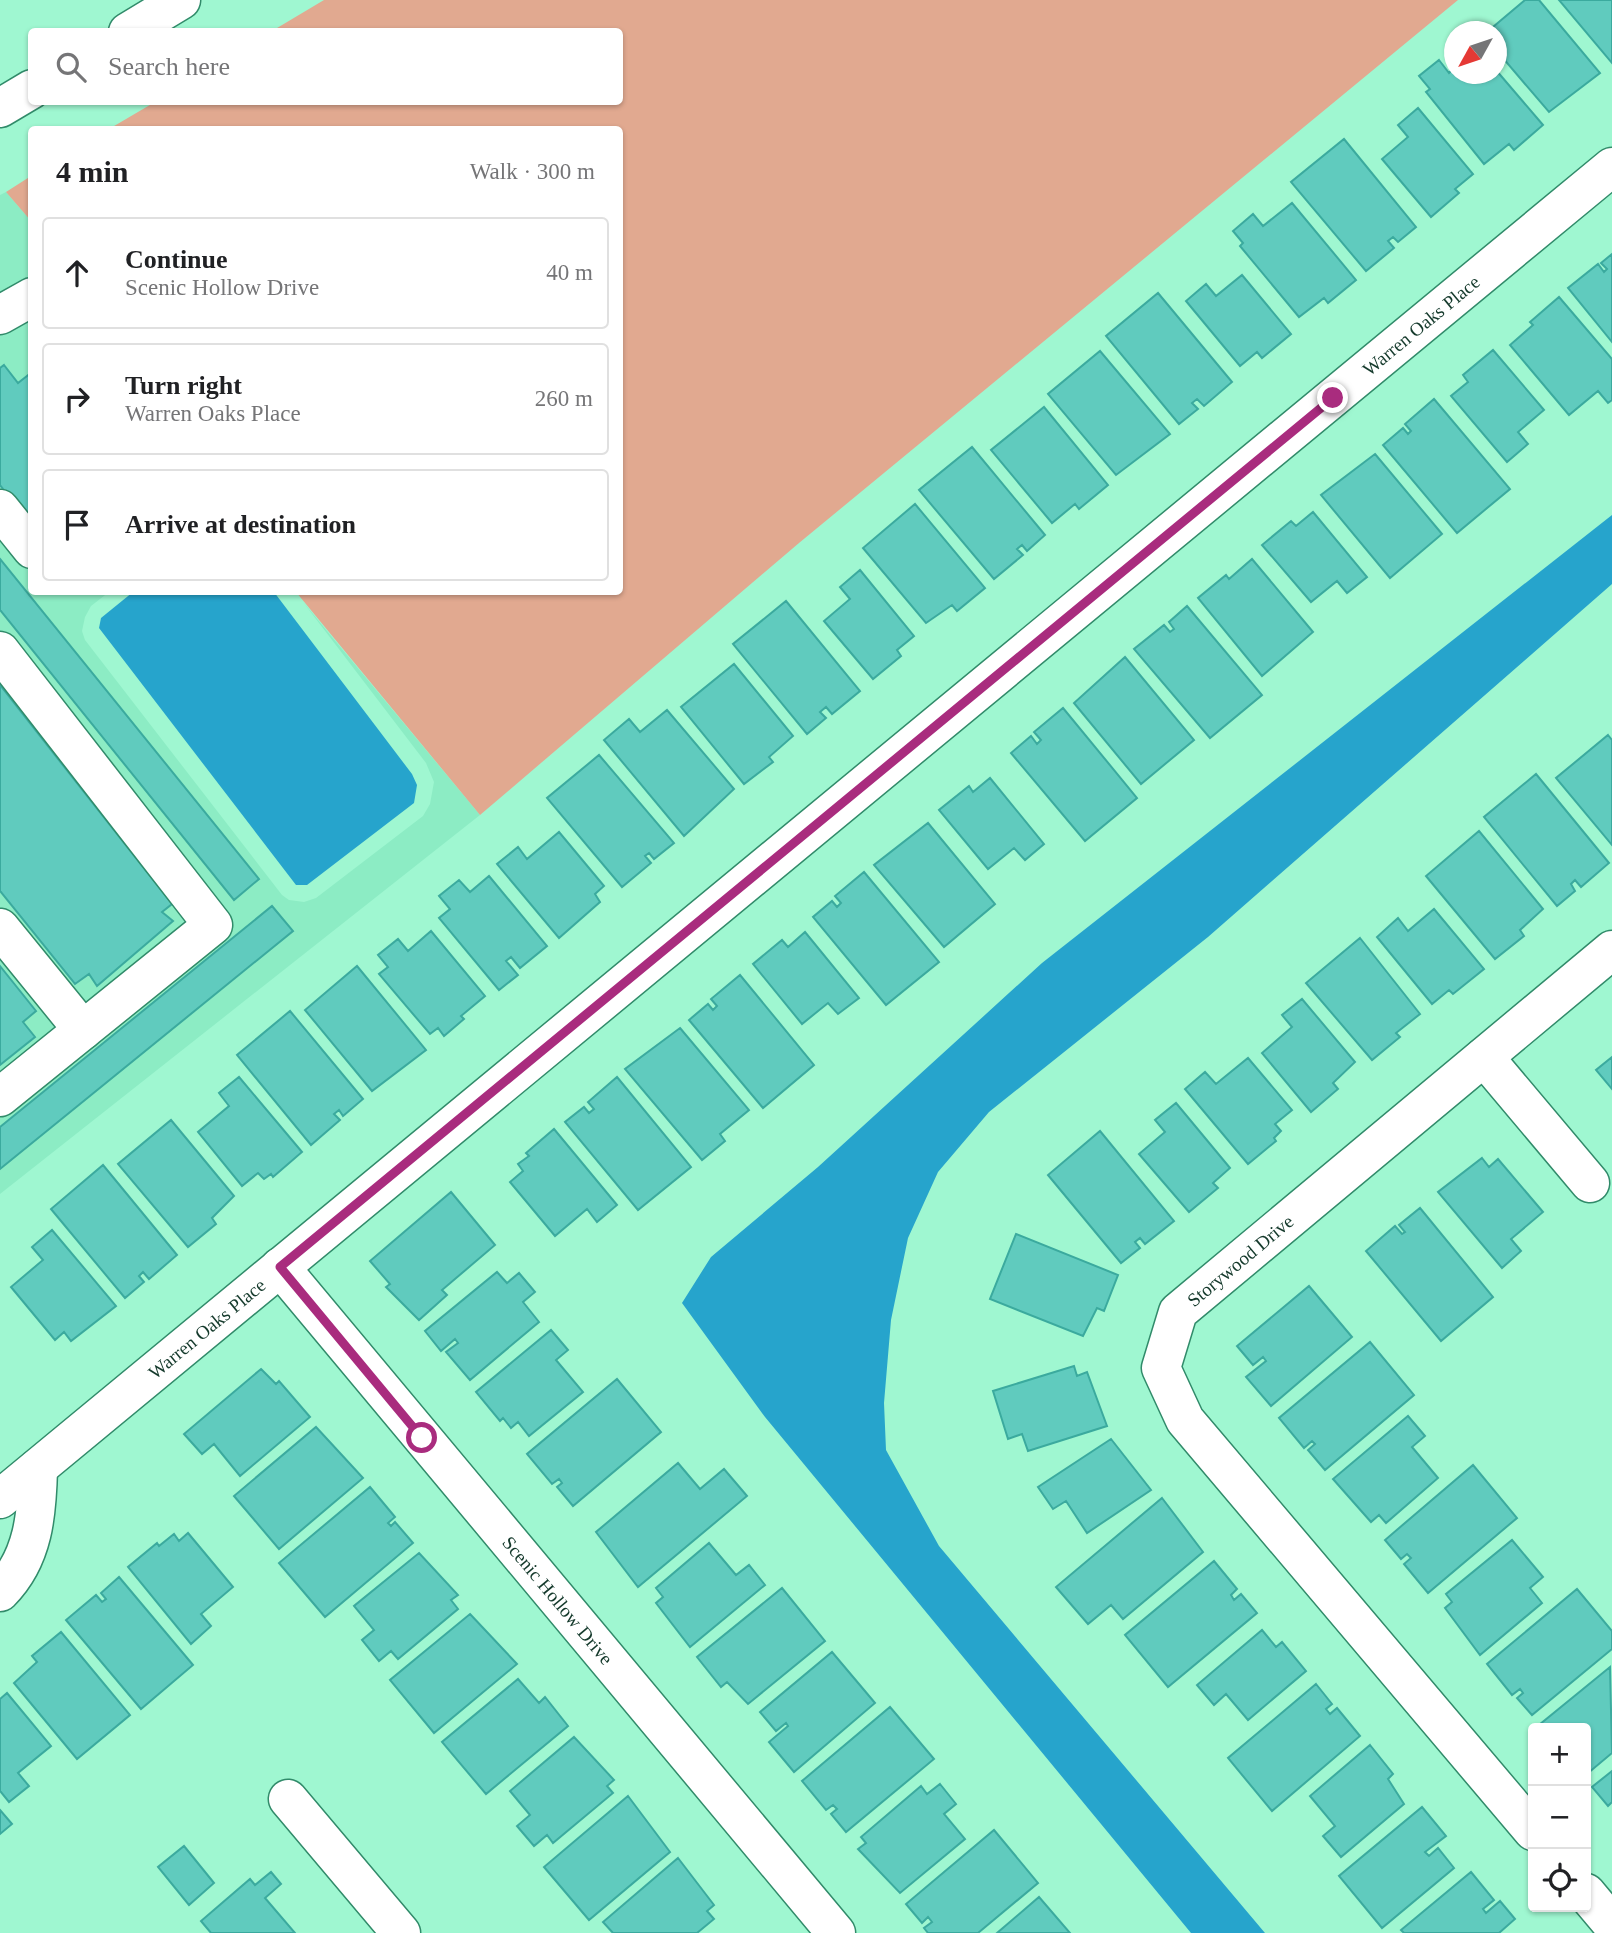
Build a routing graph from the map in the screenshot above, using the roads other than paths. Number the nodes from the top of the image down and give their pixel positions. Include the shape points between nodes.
1 (181, 0) edge
2 (135, 28) edge
3 (28, 91) edge
4 (0, 108) edge
5 (1612, 167) edge
6 (28, 299) edge
7 (0, 315) edge
8 (0, 509) edge
9 (28, 544) edge
10 (0, 651) edge
11 (0, 928) edge
12 (1612, 950) edge
13 (83, 1030) junction
14 (1484, 1057) junction
15 (0, 1097) edge
16 (1590, 1183) dead end
17 (280, 1267) junction
18 (38, 1468) junction
19 (0, 1499) edge
20 (0, 1592) edge
21 (288, 1799) dead end
22 (1528, 1825) edge
23 (1591, 1899) edge
24 (1612, 1924) edge
25 (401, 1933) edge
26 (836, 1933) edge

1 - 2 street
3 - 4 street
5 - 17 street, Warren Oaks Place
6 - 7 street
8 - 9 street
10 - 13 street via 213,925
11 - 13 street
12 - 14 street, Storywood Drive
13 - 15 street
14 - 16 street
14 - 22 street, Storywood Drive via 1178,1312 1161,1368 1185,1420
17 - 18 street, Warren Oaks Place
17 - 26 street, Scenic Hollow Drive
18 - 19 street, Warren Oaks Place
18 - 20 street via 36,1516 22,1564
21 - 25 street
23 - 24 street

